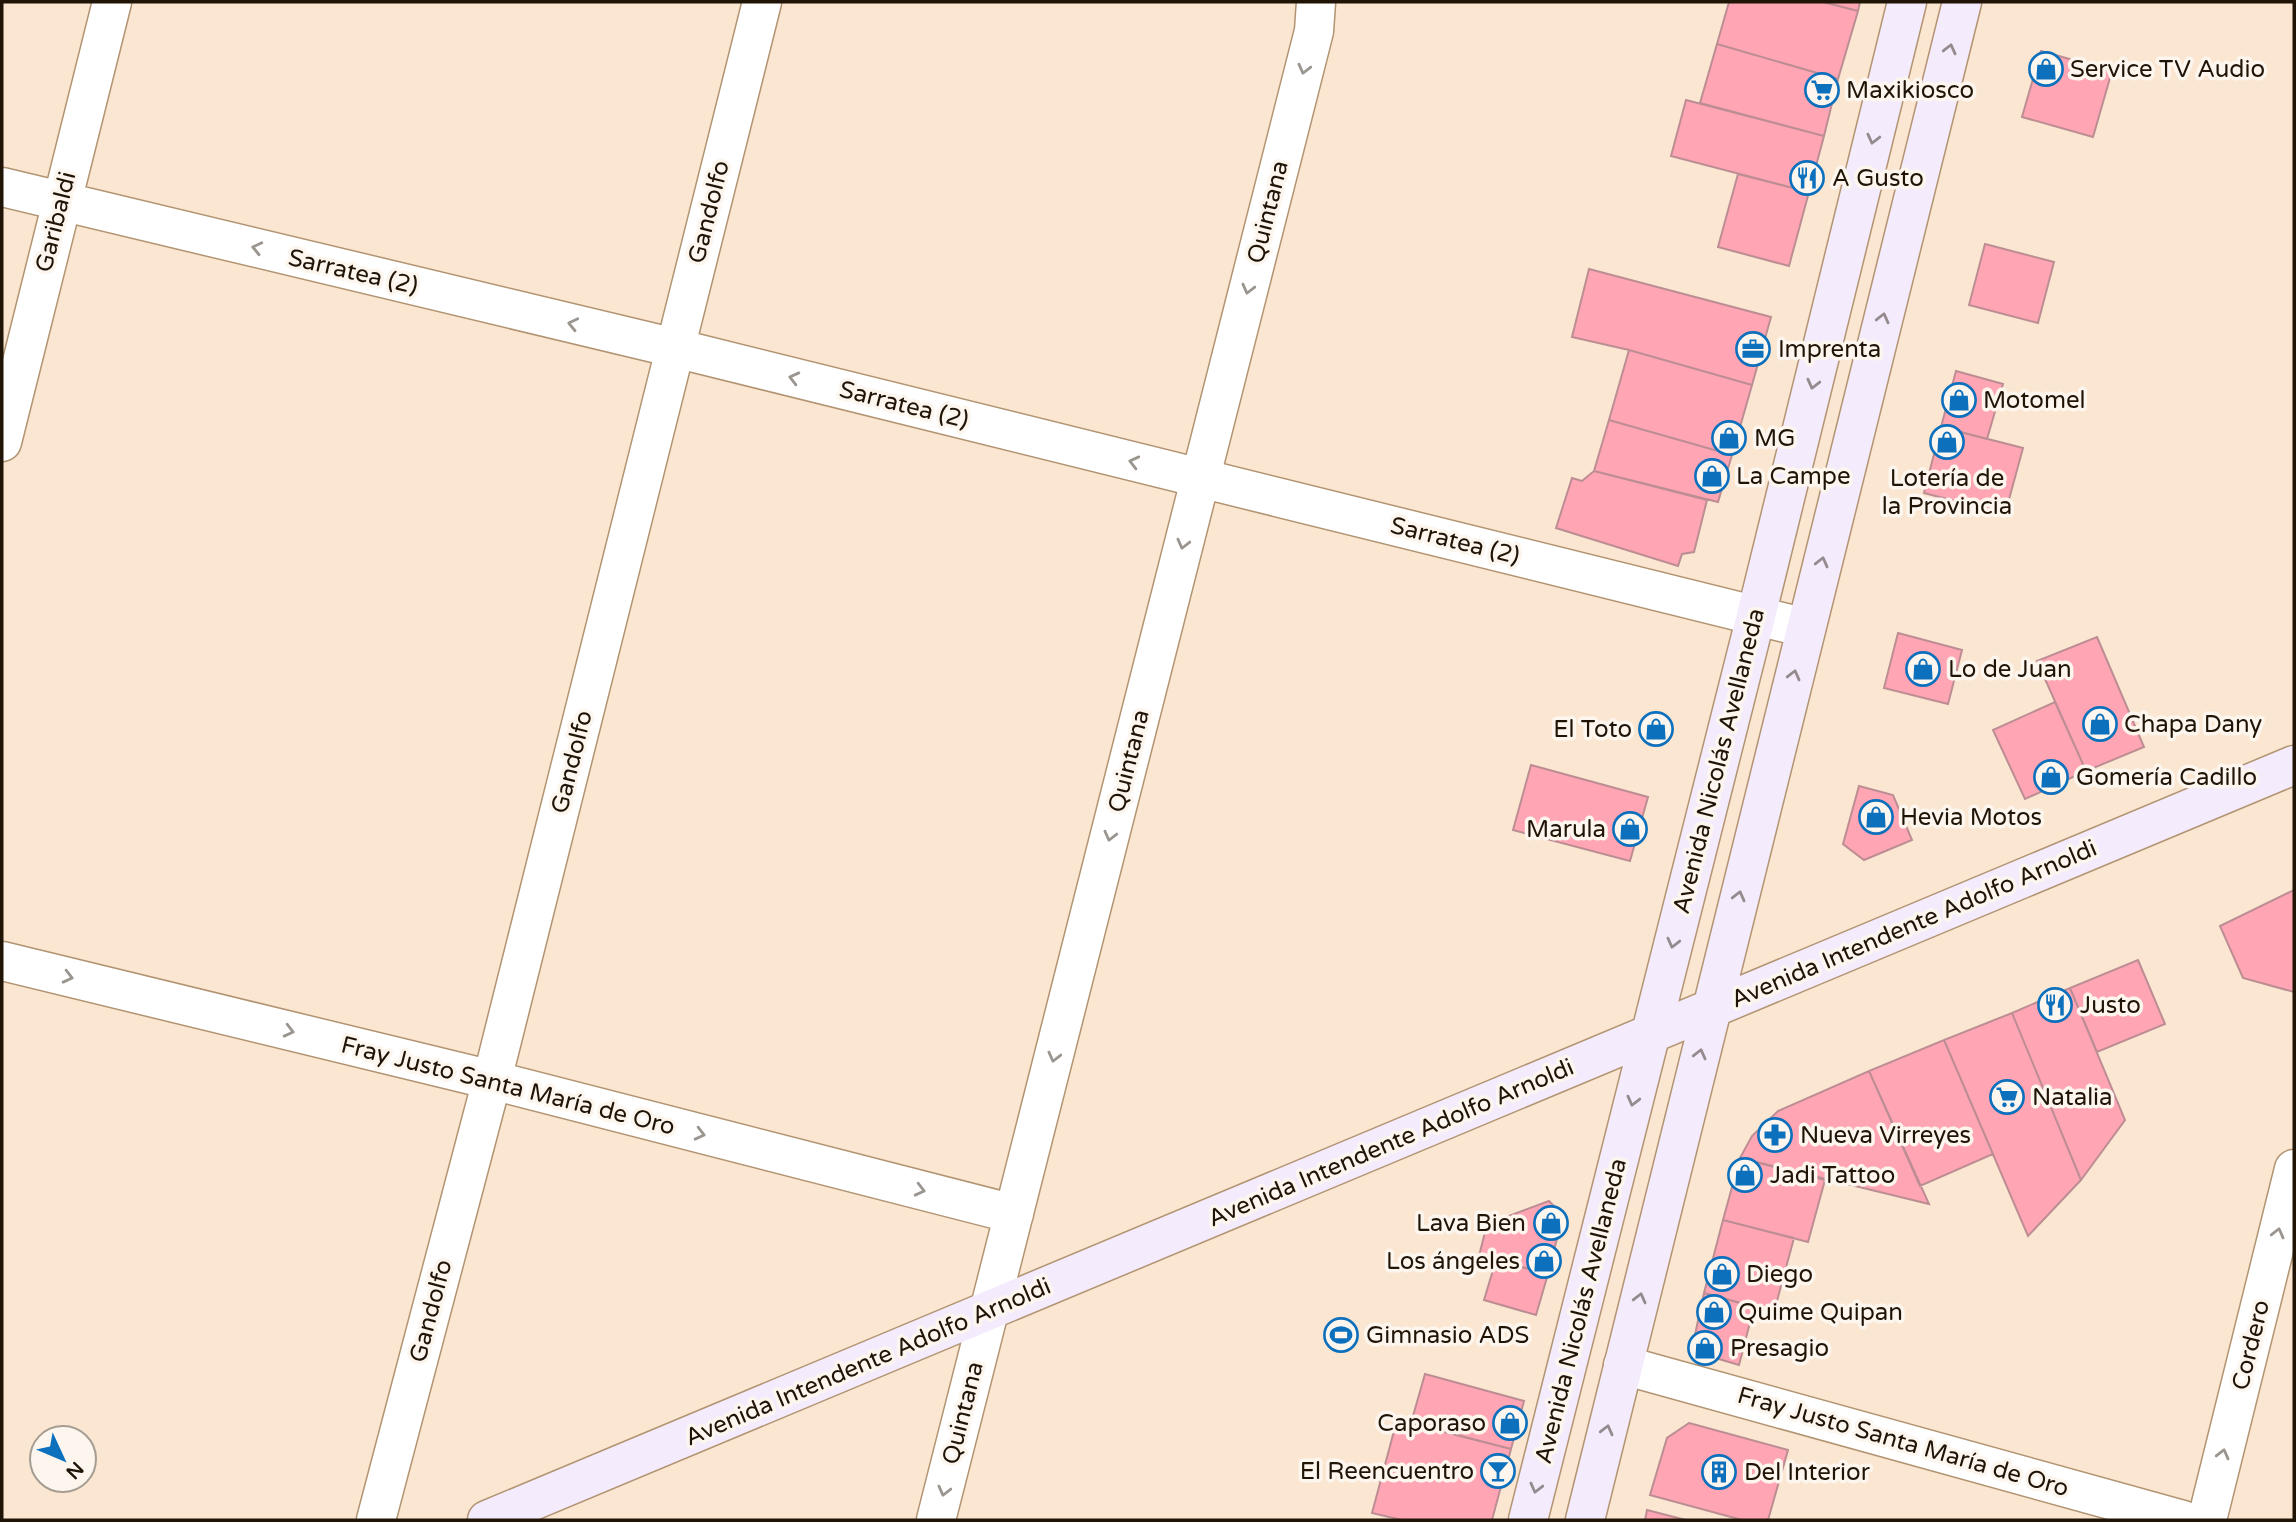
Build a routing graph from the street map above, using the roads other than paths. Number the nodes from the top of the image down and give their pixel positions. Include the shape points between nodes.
1 (112, 2) edge
2 (762, 2) edge
3 (1316, 2) edge
4 (1907, 2) edge
5 (1962, 2) edge
6 (2, 187) edge
7 (60, 202) junction
8 (675, 348) junction
9 (2, 442) edge
10 (1200, 478) junction
11 (1756, 616) junction
12 (1806, 628) junction
13 (2294, 765) edge
14 (2, 961) edge
15 (1710, 1009) junction
16 (1650, 1034) junction
17 (492, 1080) junction
18 (2294, 1169) edge
19 (1014, 1214) junction
20 (989, 1311) junction
21 (1623, 1365) junction
22 (376, 1520) edge
23 (487, 1520) edge
24 (936, 1520) edge
25 (1528, 1520) edge
26 (1585, 1520) edge
27 (2183, 1520) edge
28 (2207, 1520) edge

1 - 7 street, Garibaldi
2 - 8 street, Gandolfo
3 -> 10 street, Quintana via 1314,31
4 -> 11 main road, Avenida Nicolás Avellaneda
12 -> 5 main road
6 - 7 street, Sarratea (2)
8 -> 7 street, Sarratea (2)
7 - 9 street, Garibaldi
10 -> 8 street, Sarratea (2)
8 - 17 street, Gandolfo
10 - 11 street, Sarratea (2)
10 -> 19 street, Quintana
11 - 12 street, Sarratea (2)
11 -> 16 main road, Avenida Nicolás Avellaneda
15 -> 12 main road
13 - 15 main road, Avenida Intendente Adolfo Arnoldi
14 -> 17 street, Fray Justo Santa María de Oro
15 - 16 main road, Avenida Intendente Adolfo Arnoldi
21 -> 15 main road
16 - 20 main road, Avenida Intendente Adolfo Arnoldi
16 -> 25 main road, Avenida Nicolás Avellaneda
17 -> 19 street, Fray Justo Santa María de Oro
17 - 22 street, Gandolfo
28 -> 18 street, Cordero
19 - 20 street, Quintana
20 - 23 main road, Avenida Intendente Adolfo Arnoldi
20 -> 24 street, Quintana
26 -> 21 main road
21 - 27 street, Fray Justo Santa María de Oro

